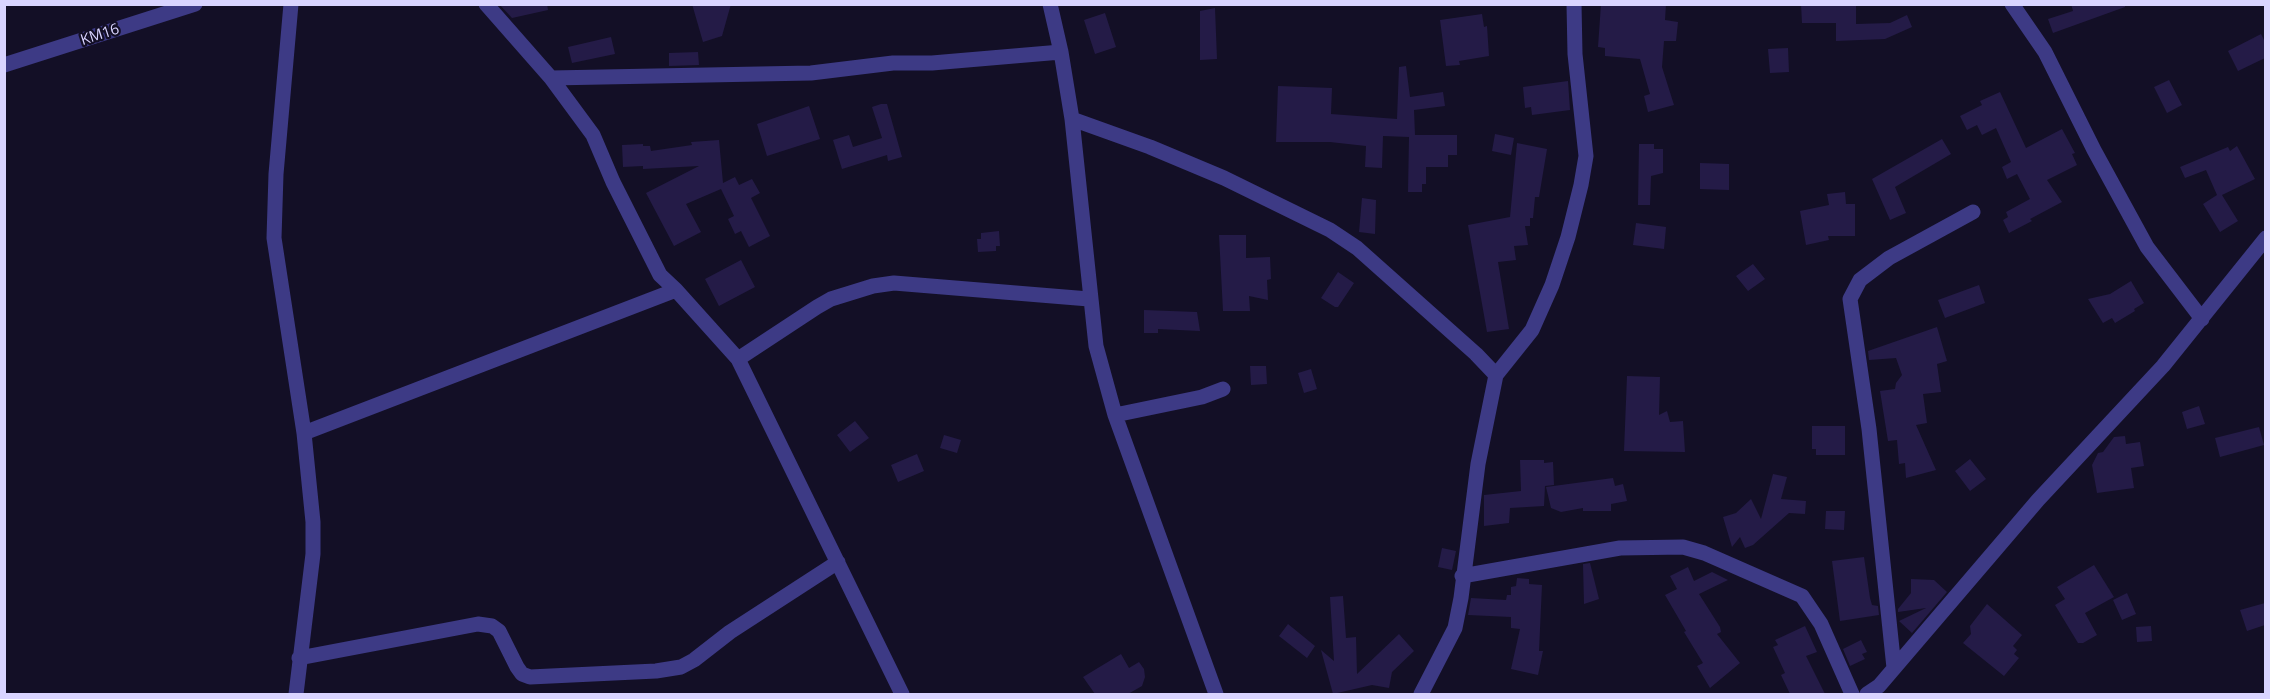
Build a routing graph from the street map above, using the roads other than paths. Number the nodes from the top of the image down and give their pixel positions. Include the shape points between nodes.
1 (195, 4) edge
2 (291, 4) edge
3 (486, 4) edge
4 (1050, 4) edge
5 (1574, 4) edge
6 (2012, 4) edge
7 (1061, 52) junction
8 (4, 65) edge
9 (551, 78) junction
10 (1072, 119) junction
11 (1972, 212) dead end
12 (2265, 238) edge
13 (676, 290) junction
14 (1089, 299) junction
15 (2202, 319) junction
16 (738, 359) junction
17 (1496, 375) junction
18 (1223, 389) dead end
19 (1115, 415) junction
20 (304, 433) junction
21 (838, 562) junction
22 (1462, 576) junction
23 (299, 658) junction
24 (1894, 668) junction
25 (296, 694) edge
26 (903, 694) edge
27 (1216, 694) edge
28 (1422, 694) edge
29 (1852, 694) edge
30 (1867, 694) edge

1 - 8 street, KM16
2 - 20 street via 274,238
3 - 9 street
4 - 7 street
5 - 17 street via 1586,156 1581,185 1568,237 1532,330
6 - 15 street via 2045,52 2147,247
7 - 9 street via 893,63 812,73
7 - 10 street
9 - 13 street via 593,135 650,257 660,275
10 - 14 street
10 - 17 street via 1224,178 1330,230 1357,248
11 - 24 street via 1889,258 1860,280 1850,299 1869,429
12 - 15 street
13 - 16 street
13 - 20 street
14 - 16 street via 894,283 873,286 831,299
14 - 19 street via 1096,346
15 - 24 street via 2038,500
16 - 21 street
17 - 22 street
18 - 19 street
19 - 27 street
20 - 23 street via 313,554
21 - 23 street via 681,667 530,677 517,667 499,631 478,624
21 - 26 street
22 - 28 street via 1455,628
22 - 29 street via 1620,548 1683,547 1704,553 1802,596 1821,624
23 - 25 street
24 - 30 street

